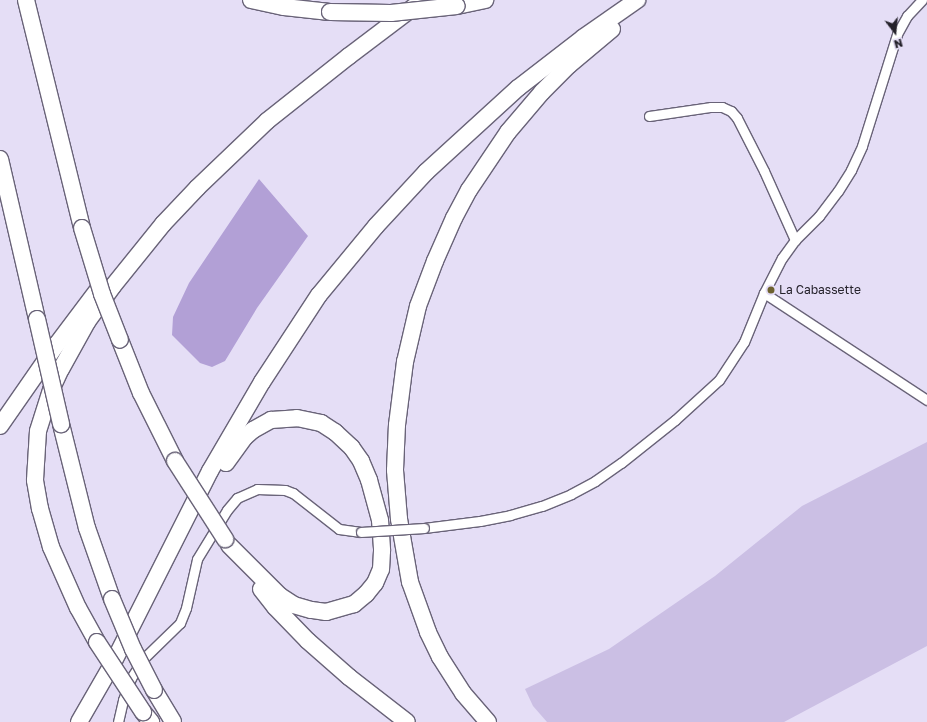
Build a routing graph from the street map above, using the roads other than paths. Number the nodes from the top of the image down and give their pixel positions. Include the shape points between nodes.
1 (26, 0) edge
2 (251, 0) edge
3 (415, 0) edge
4 (423, 0) edge
5 (485, 0) edge
6 (636, 0) edge
7 (648, 0) edge
8 (922, 0) edge
9 (649, 116) dead end
10 (0, 159) edge
11 (795, 240) junction
12 (764, 293) junction
13 (927, 400) edge
14 (0, 426) edge
15 (227, 542) junction
16 (156, 581) junction
17 (147, 717) edge
18 (78, 722) edge
19 (118, 722) edge
20 (173, 722) edge
21 (407, 722) edge
22 (488, 722) edge

1 - 15 highway, bridge via 82,228 102,294 141,393 175,461
2 - 5 highway, bridge via 330,12 391,13 457,6
3 - 14 highway via 338,54 278,102 220,154 156,222 84,307 20,394
4 - 17 highway, bridge via 267,121 197,188 163,224 113,286 87,322 50,390 38,431 35,480 51,547 78,608 97,642
6 - 16 highway via 518,88 426,172 376,226 319,295 262,382 210,471
7 - 22 highway via 569,64 547,86 484,165 454,218 435,261 418,306 405,362 397,425 395,470 399,519 410,582 440,657 464,693
8 - 11 street via 907,16 897,34 862,146 851,170 819,216
9 - 11 street via 711,107 722,107 731,111 764,171
10 - 20 highway, bridge via 87,528 133,649
11 - 12 street via 782,258
12 - 13 street
12 - 19 street, bridge via 744,342 719,380 675,420 621,463 577,491 542,506 480,521 361,532 339,529 304,501 285,490 257,489 237,498 197,559 180,623 144,658 131,678
15 - 16 highway via 270,588 294,605 326,612 354,604 375,583 380,569 382,536 369,480 361,461 352,448 321,423 297,418 271,420 253,430 232,453
15 - 21 highway via 275,607 308,641
16 - 18 highway via 113,663

